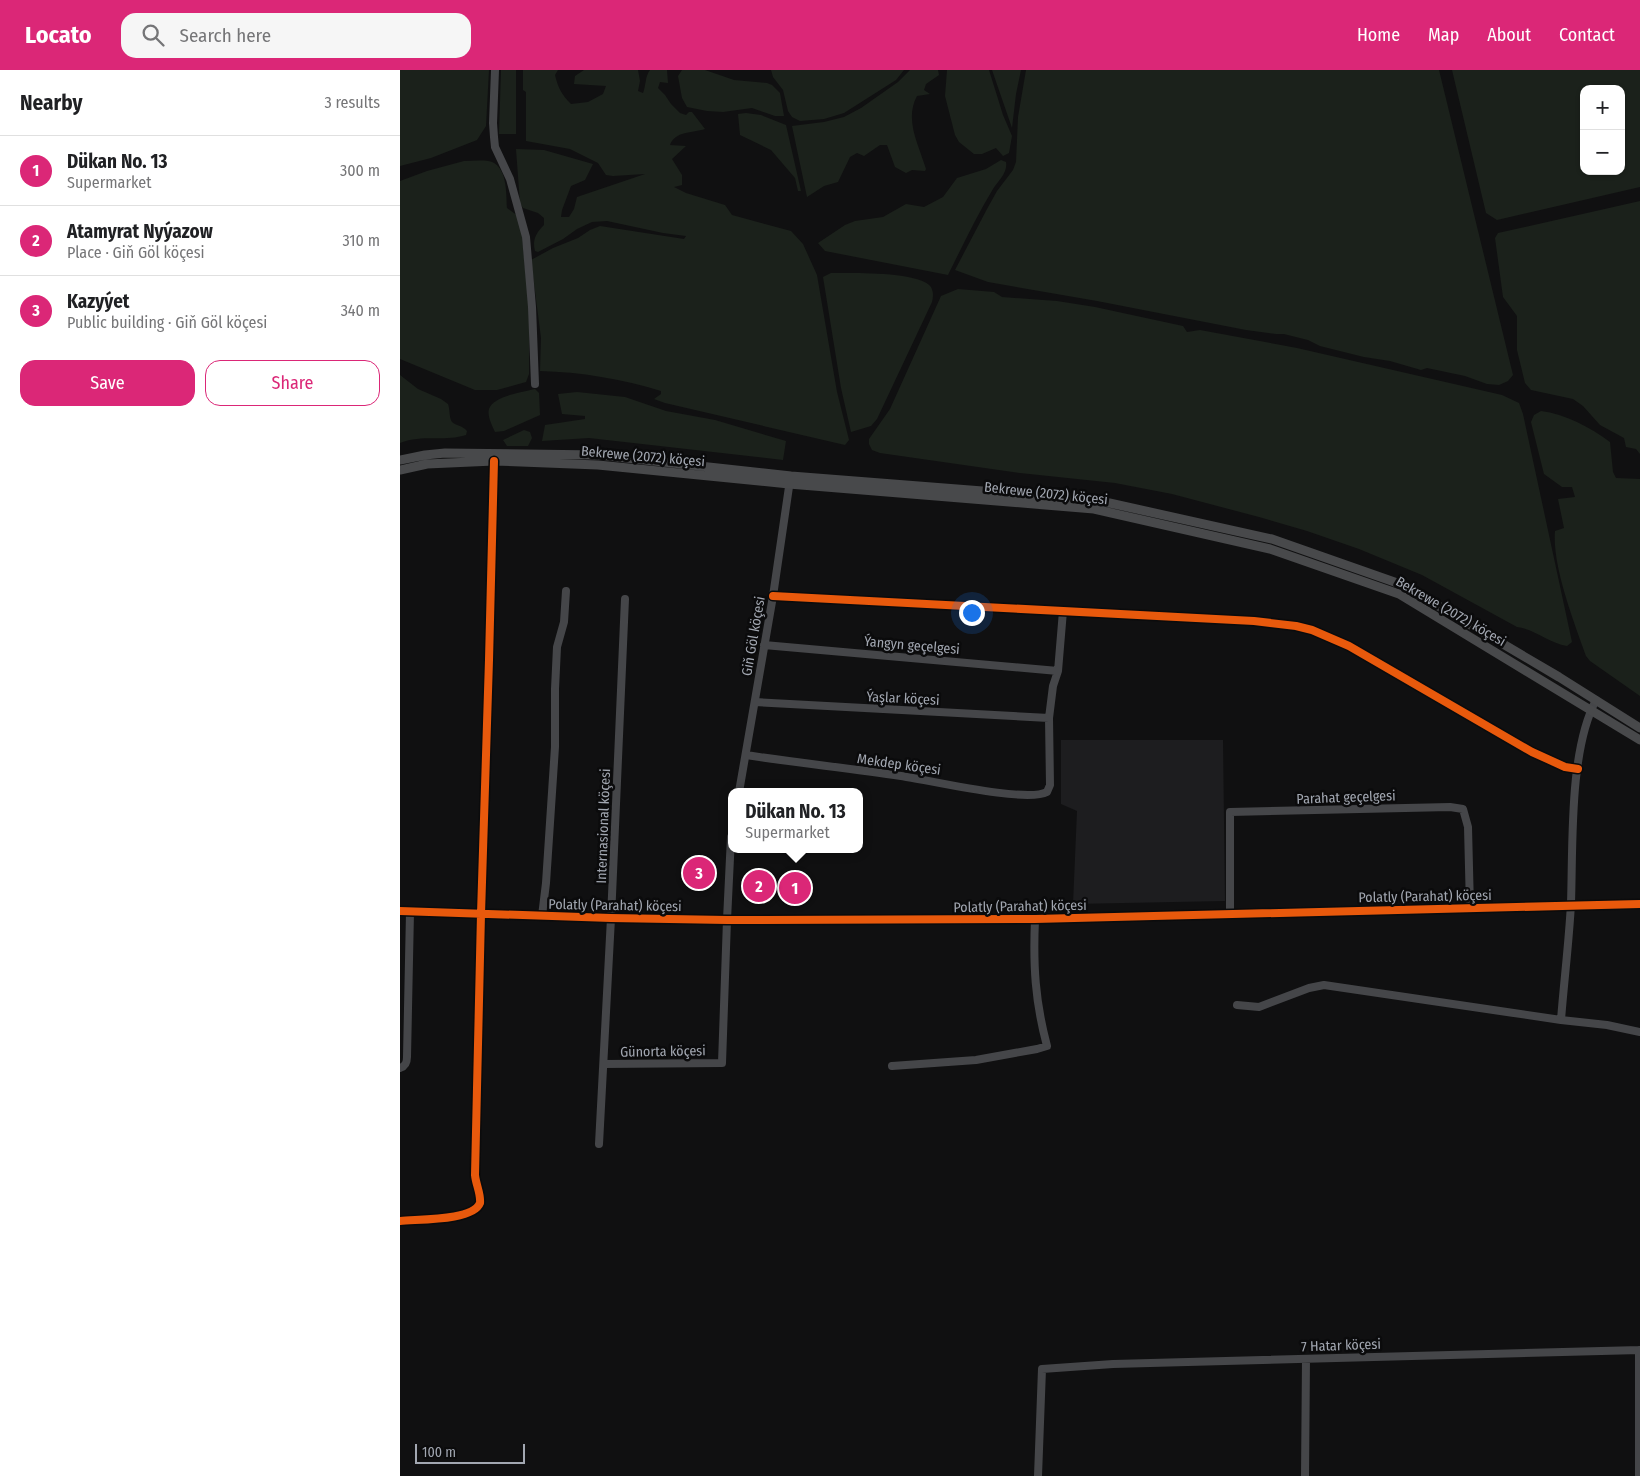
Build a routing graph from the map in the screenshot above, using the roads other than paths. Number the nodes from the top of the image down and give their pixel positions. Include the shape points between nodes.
1 (495, 70) edge
2 (535, 384) dead end
3 (400, 460) edge
4 (494, 461) junction
5 (400, 470) edge
6 (790, 480) junction
7 (566, 592) dead end
8 (773, 596) junction
9 (625, 599) dead end
10 (1063, 611) junction
11 (764, 645) junction
12 (1058, 671) junction
13 (1596, 700) junction
14 (755, 702) junction
15 (1591, 710) junction
16 (1049, 718) junction
17 (1640, 728) edge
18 (1640, 740) edge
19 (746, 755) junction
20 (1578, 769) junction
21 (740, 788) edge
22 (730, 853) edge
23 (1640, 904) edge
24 (1571, 905) junction
25 (1470, 908) junction
26 (400, 911) edge
27 (410, 912) junction
28 (480, 914) junction
29 (1230, 914) junction
30 (542, 916) junction
31 (612, 918) junction
32 (1035, 919) junction
33 (727, 920) junction
34 (1237, 1005) dead end
35 (1561, 1020) junction
36 (1640, 1032) edge
37 (604, 1064) junction
38 (892, 1066) dead end
39 (400, 1068) edge
40 (599, 1144) dead end
41 (400, 1221) edge
42 (1639, 1350) edge
43 (1306, 1359) junction
44 (1038, 1476) edge
45 (1305, 1476) edge
46 (1640, 1476) edge

1 - 2 street via 495,147 510,179 526,237
3 - 6 main road, Bekrewe (2072) köçesi via 445,453 599,455
4 - 5 main road, Bekrewe (2072) köçesi via 427,464
4 - 6 main road, Bekrewe (2072) köçesi via 598,465
4 - 28 street
6 - 8 street, Giň Göl köçesi
6 - 13 main road, Bekrewe (2072) köçesi via 1096,500 1272,539 1403,585
6 - 15 main road, Bekrewe (2072) köçesi via 1094,509 1270,548 1399,594
7 - 30 street via 564,622 557,647 554,766
8 - 10 street
8 - 11 street, Giň Göl köçesi
9 - 31 street, Internasional köçesi
10 - 12 street
10 - 20 street via 1254,621 1312,630 1356,650 1532,752
11 - 12 street, Ýangyn geçelgesi
11 - 14 street, Giň Göl köçesi
12 - 16 street
13 - 15 street
13 - 17 main road, Bekrewe (2072) köçesi
14 - 16 street, Ýaşlar köçesi
14 - 19 street, Giň Göl köçesi
15 - 18 main road, Bekrewe (2072) köçesi
15 - 20 street
16 - 19 street, Mekdep köçesi via 1050,785 1048,792 1038,795
19 - 21 street, Giň Göl köçesi
20 - 24 street
22 - 33 street
23 - 24 street, Polatly (Parahat) köçesi
24 - 25 street, Polatly (Parahat) köçesi
24 - 35 street
25 - 29 street, Polatly (Parahat) köçesi
25 - 29 street, Parahat geçelgesi via 1468,826 1463,809 1450,806 1230,812
26 - 27 street, Polatly (Parahat) köçesi
27 - 28 street, Polatly (Parahat) köçesi
27 - 39 street via 407,1057
28 - 30 street, Polatly (Parahat) köçesi
28 - 41 street via 475,1175 480,1203 475,1211 463,1215
29 - 32 street, Polatly (Parahat) köçesi
30 - 31 street, Polatly (Parahat) köçesi
31 - 33 street, Polatly (Parahat) köçesi
31 - 37 street, Internasional köçesi
32 - 33 street, Polatly (Parahat) köçesi
32 - 38 street via 1035,978 1040,1023 1047,1046 976,1060
33 - 37 street, Günorta köçesi via 722,1063
34 - 35 street via 1259,1007 1324,985
35 - 36 street
37 - 40 street, Internasional köçesi
42 - 43 street, 7 Hatar köçesi
42 - 46 street
43 - 44 street, 7 Hatar köçesi via 1113,1364 1042,1370
43 - 45 street

